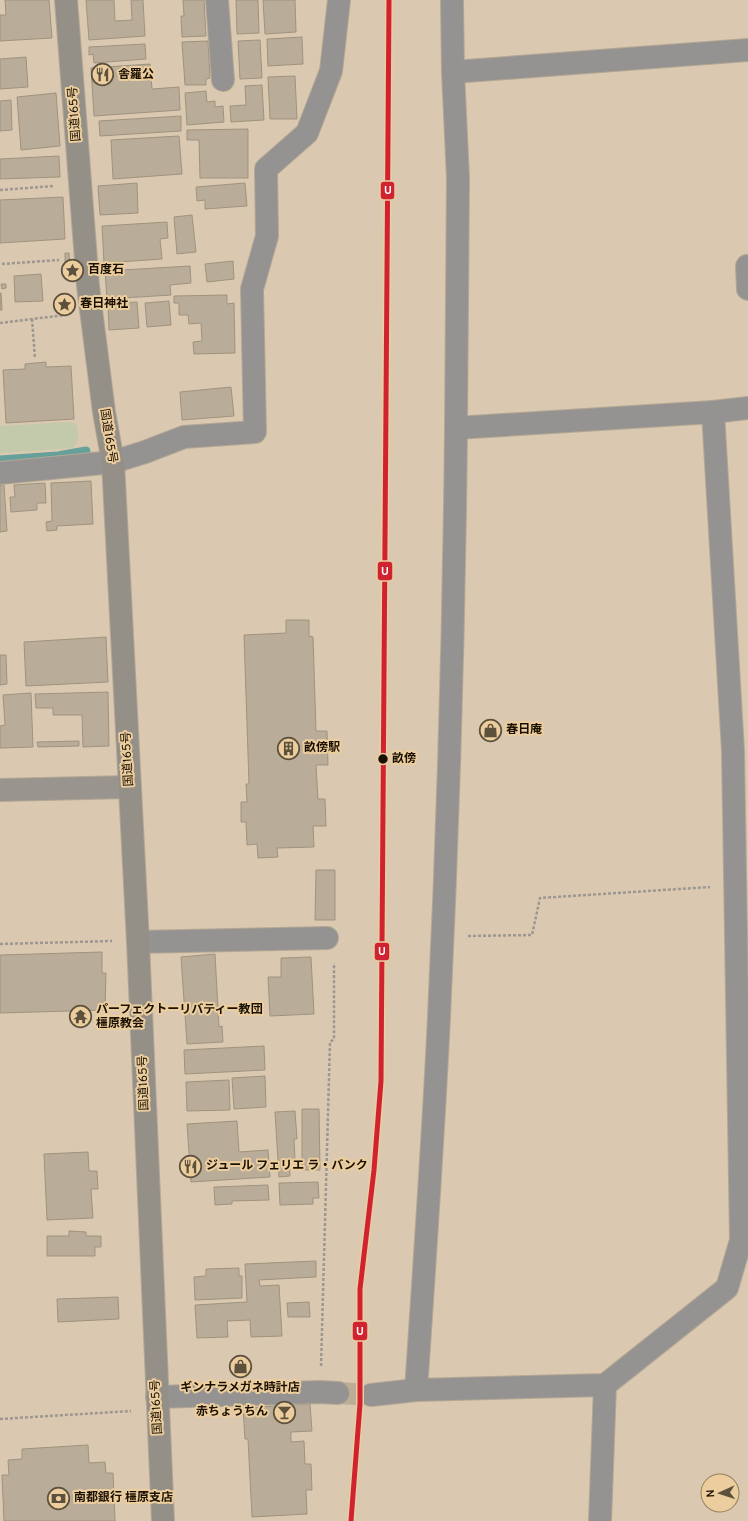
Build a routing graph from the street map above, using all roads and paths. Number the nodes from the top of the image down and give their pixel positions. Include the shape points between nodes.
1 (66, 0) edge
2 (217, 0) edge
3 (339, 0) edge
4 (452, 0) edge
5 (748, 50) edge
6 (453, 72) junction
7 (223, 80) dead end
8 (81, 184) junction
9 (0, 190) edge
10 (65, 260) dead end
11 (2, 264) dead end
12 (747, 266) edge
13 (748, 290) edge
14 (91, 312) junction
15 (32, 319) junction
16 (0, 323) edge
17 (35, 358) dead end
18 (748, 408) edge
19 (713, 412) junction
20 (456, 428) junction
21 (113, 462) junction
22 (0, 473) edge
23 (741, 750) edge
24 (130, 787) junction
25 (0, 790) edge
26 (735, 885) junction
27 (442, 937) junction
28 (327, 938) joint
29 (115, 941) dead end
30 (138, 942) junction
31 (0, 944) edge
32 (743, 1124) edge
33 (606, 1385) junction
34 (416, 1390) junction
35 (329, 1393) joint
36 (371, 1395) tunnel mouth
37 (157, 1397) junction
38 (131, 1411) dead end
39 (0, 1419) edge
40 (163, 1521) edge
41 (600, 1521) edge

1 - 8 highway, 国道165号
2 - 7 street
3 - 21 street via 331,71 307,133 266,169 267,236 252,289 255,432 184,437
4 - 6 street
5 - 6 street
6 - 20 street via 458,178
8 - 9 path
8 - 14 highway, 国道165号
10 - 11 path
12 - 13 street
14 - 15 path
14 - 21 highway, 国道165号
15 - 16 path
15 - 17 path
18 - 19 street
19 - 20 street
19 - 23 street
20 - 27 street via 454,607
21 - 22 street
21 - 24 highway, 国道165号
23 - 26 street
24 - 25 main road
24 - 30 highway, 国道165号
26 - 27 path via 540,898 532,935
26 - 32 street
27 - 34 street
28 - 30 street
28 - 35 path via 334,944 334,1039 330,1042
29 - 31 path
30 - 37 highway, 国道165号
32 - 33 street via 741,1240 726,1288
33 - 34 street
33 - 41 street
34 - 36 street
35 - 37 street
37 - 40 highway, 国道165号
38 - 39 path

